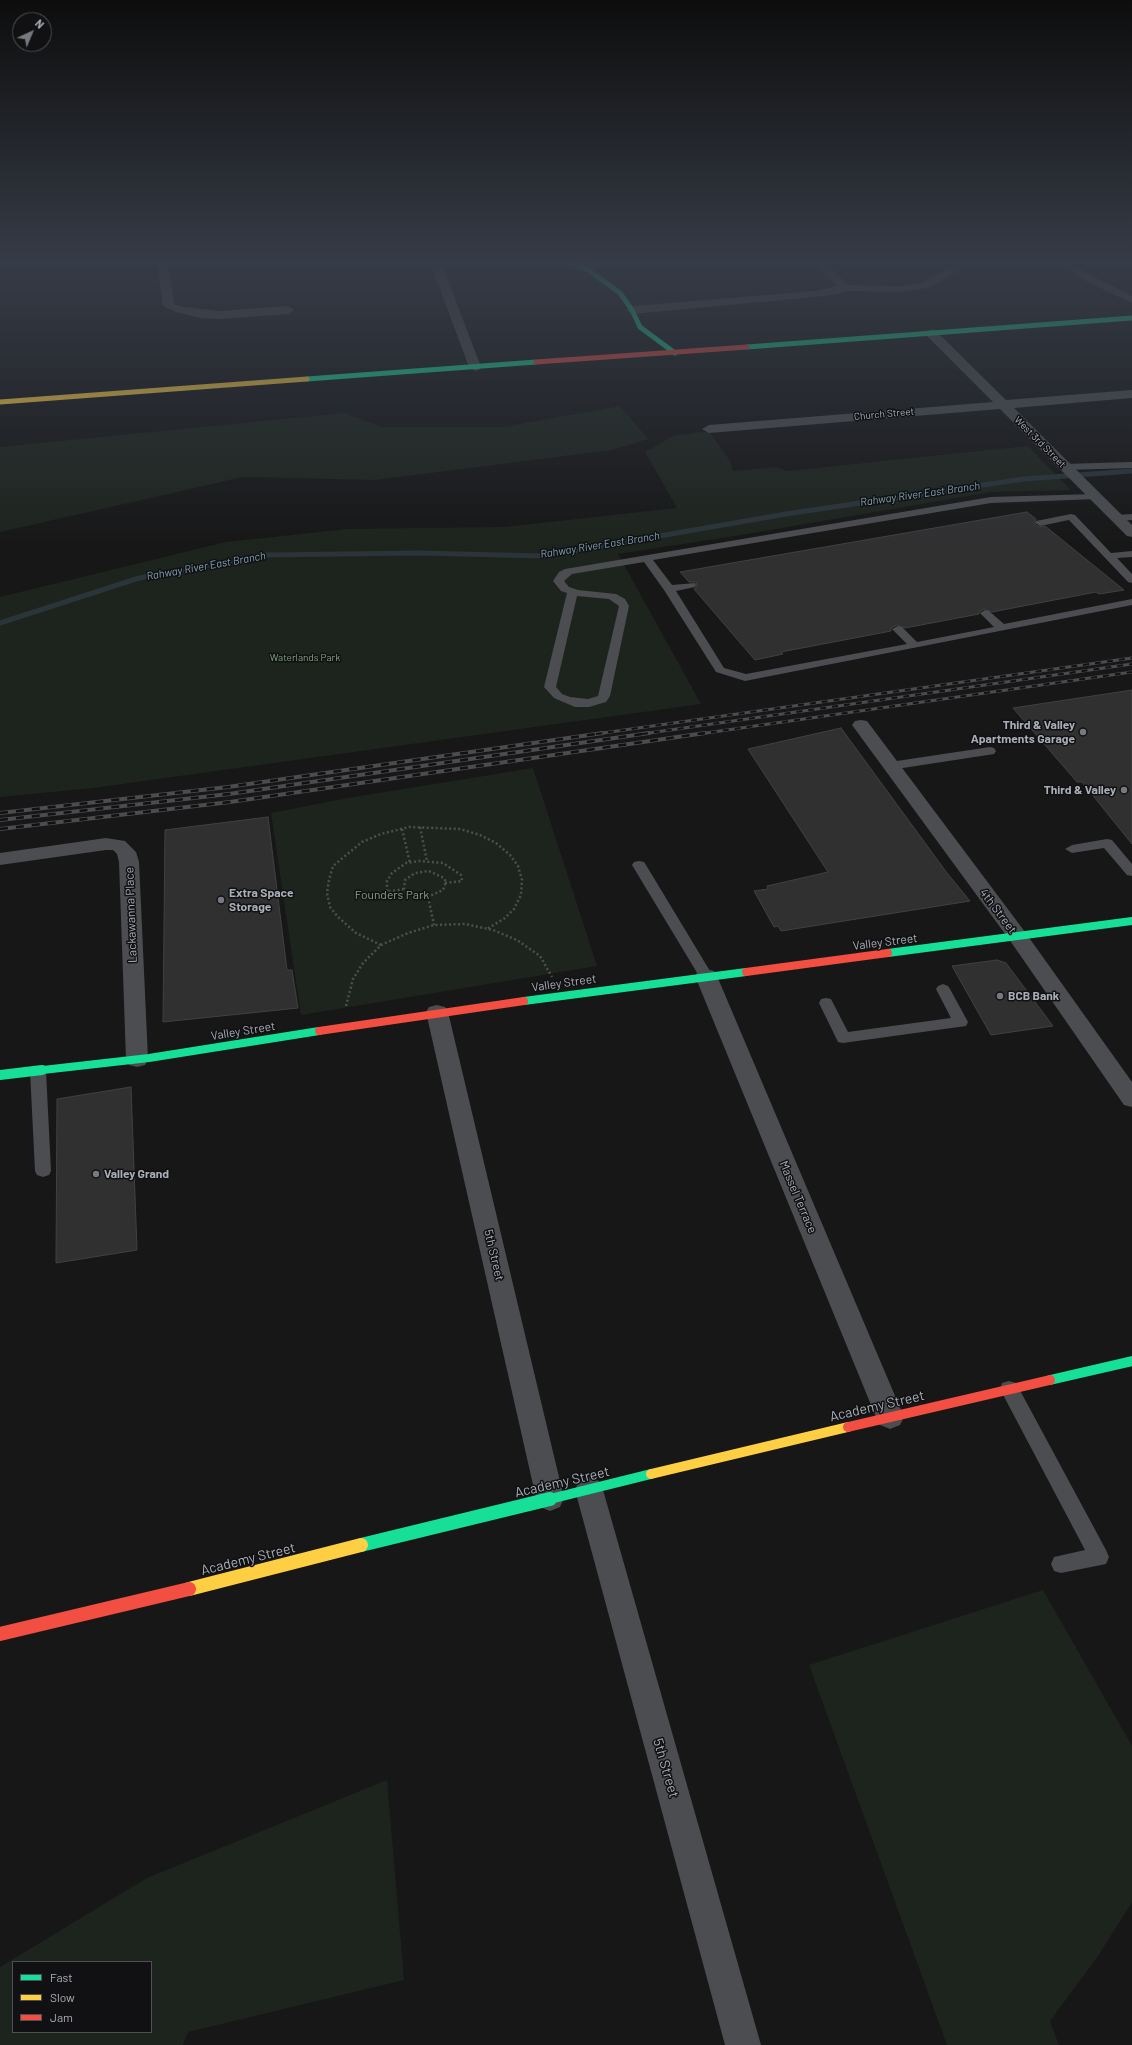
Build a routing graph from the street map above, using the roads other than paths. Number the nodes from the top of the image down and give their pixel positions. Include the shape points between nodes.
1 (471, 357) edge
2 (558, 357) edge
3 (955, 357) edge
4 (475, 367) junction
5 (1132, 394) edge
6 (0, 402) edge
7 (1002, 405) junction
8 (709, 429) dead end
9 (1132, 465) edge
10 (1064, 467) junction
11 (1090, 492) junction
12 (1132, 517) edge
13 (1117, 518) junction
14 (1040, 523) dead end
15 (1132, 534) edge
16 (1132, 554) edge
17 (1109, 556) junction
18 (646, 558) junction
19 (1132, 580) edge
20 (691, 585) dead end
21 (668, 589) junction
22 (573, 592) junction
23 (1132, 602) edge
24 (985, 613) dead end
25 (1002, 628) junction
26 (898, 629) dead end
27 (915, 646) junction
28 (861, 725) dead end
29 (990, 751) dead end
30 (890, 766) junction
31 (1072, 849) dead end
32 (0, 859) edge
33 (639, 865) dead end
34 (1132, 872) edge
35 (1132, 921) edge
36 (1018, 937) junction
37 (706, 976) junction
38 (944, 988) dead end
39 (826, 1003) dead end
40 (437, 1012) junction
41 (137, 1059) junction
42 (38, 1071) junction
43 (0, 1075) edge
44 (1132, 1099) edge
45 (43, 1171) dead end
46 (1132, 1361) edge
47 (1009, 1389) junction
48 (890, 1417) junction
49 (589, 1490) junction
50 (550, 1498) junction
51 (1061, 1564) dead end
52 (0, 1634) edge
53 (743, 2045) edge

1 - 4 street
2 - 4 street
3 - 7 street, West 3rd Street
4 - 6 street
5 - 7 street, Church Street
7 - 8 street, Church Street
7 - 10 street, West 3rd Street
9 - 10 lane
10 - 11 street, West 3rd Street
11 - 13 street, West 3rd Street
11 - 18 lane via 991,500
12 - 13 lane
13 - 15 street, West 3rd Street
14 - 17 lane via 1071,517
16 - 17 lane
17 - 19 lane
18 - 21 lane
18 - 22 lane via 563,574 558,581
20 - 21 lane
21 - 27 lane via 720,670 745,678
22 - 22 lane via 605,594 617,599 624,606 604,696 589,703 566,700 550,687
23 - 25 lane
24 - 25 lane
25 - 27 lane
26 - 27 lane
28 - 30 street, 4th Street
29 - 30 lane
30 - 36 street, 4th Street
31 - 34 lane via 1107,843
32 - 41 street, Lackawanna Place via 106,844 118,845 126,852 129,862
33 - 37 lane
35 - 36 street, Valley Street
36 - 37 street, Valley Street
36 - 44 street, 4th Street
37 - 40 street, Valley Street
37 - 48 street, Massel Terrace
38 - 39 lane via 961,1022 844,1038
40 - 41 street, Valley Street
40 - 50 street, 5th Street
41 - 42 street, Valley Street
42 - 43 street, Valley Street
42 - 45 lane
46 - 47 street, Academy Street
47 - 48 street, Academy Street
47 - 51 lane via 1099,1557
48 - 49 street, Academy Street
49 - 50 street, Academy Street
49 - 53 street, 5th Street
50 - 52 street, Academy Street

